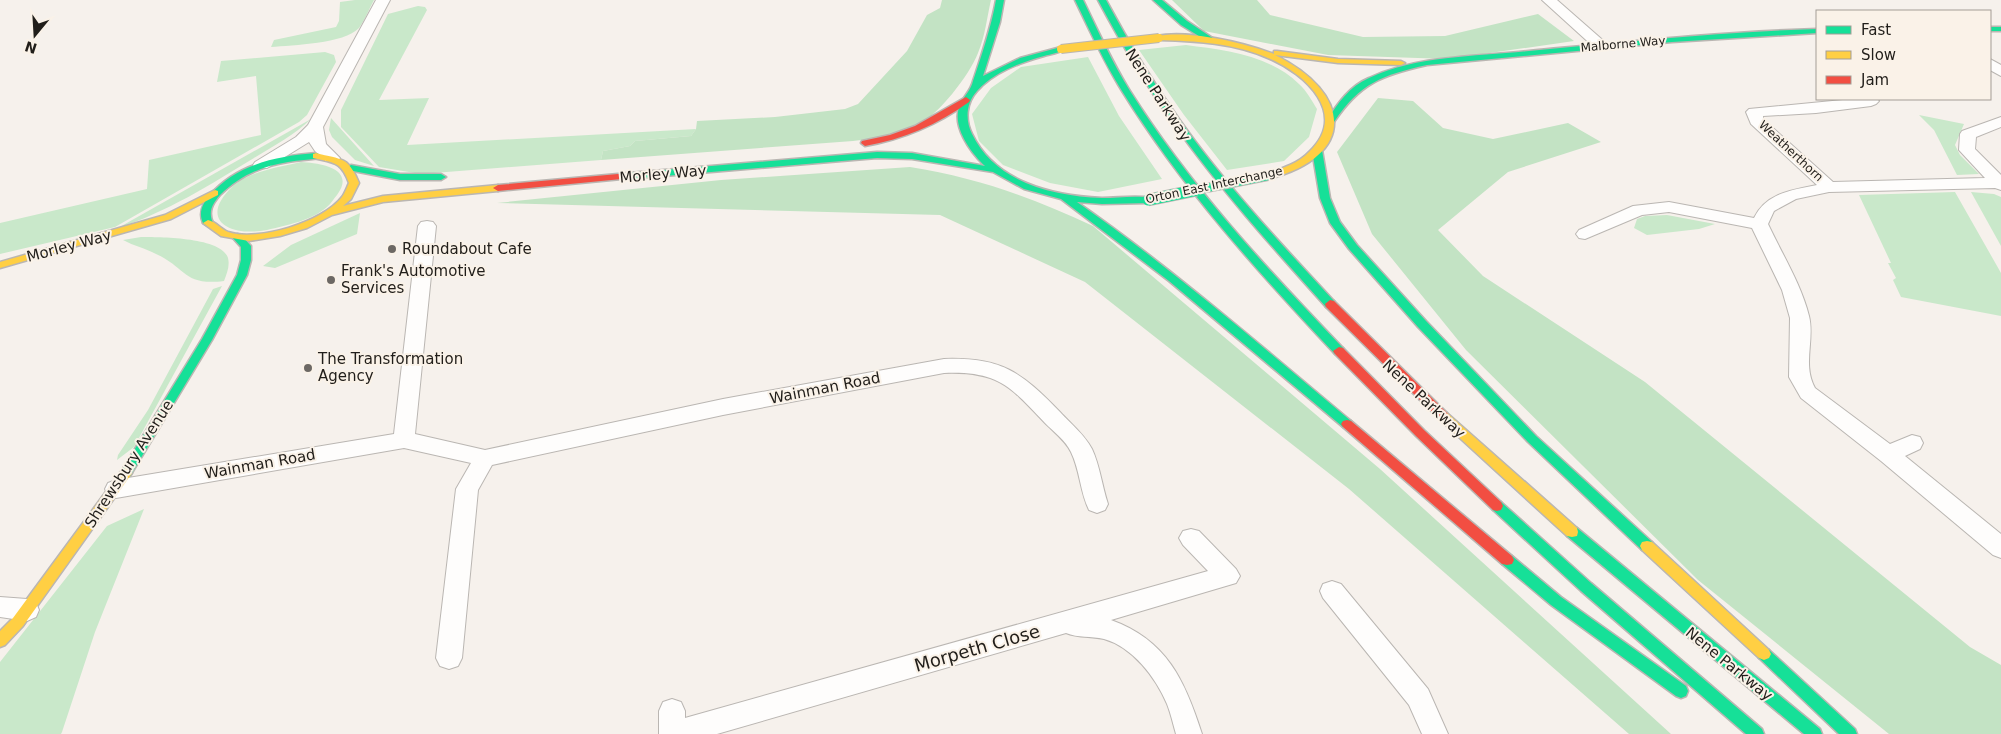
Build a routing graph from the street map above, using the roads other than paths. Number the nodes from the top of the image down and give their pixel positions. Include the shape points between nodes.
1 (382, 0) edge
2 (1000, 0) edge
3 (1079, 0) edge
4 (1102, 0) edge
5 (1157, 0) edge
6 (1549, 0) edge
7 (1816, 30) edge
8 (1210, 40) junction
9 (1601, 46) junction
10 (1251, 48) junction
11 (1430, 64) junction
12 (1991, 64) edge
13 (2001, 72) edge
14 (976, 86) junction
15 (966, 100) junction
16 (1871, 101) dead end
17 (1331, 120) junction
18 (2001, 122) edge
19 (315, 127) junction
20 (856, 144) dead end
21 (1317, 150) junction
22 (332, 158) junction
23 (261, 166) junction
24 (351, 168) junction
25 (995, 170) junction
26 (454, 177) dead end
27 (2000, 184) edge
28 (1829, 187) junction
29 (215, 193) junction
30 (1064, 197) junction
31 (332, 212) junction
32 (193, 224) dead end
33 (1759, 224) junction
34 (175, 225) dead end
35 (306, 226) junction
36 (427, 226) dead end
37 (137, 227) junction
38 (214, 230) junction
39 (1585, 234) dead end
40 (237, 237) junction
41 (277, 244) dead end
42 (256, 262) dead end
43 (0, 264) edge
44 (242, 275) junction
45 (404, 440) junction
46 (1912, 443) dead end
47 (1889, 455) junction
48 (484, 458) junction
49 (116, 489) junction
50 (1097, 504) dead end
51 (1190, 538) dead end
52 (2001, 548) edge
53 (1332, 591) dead end
54 (0, 608) edge
55 (27, 610) junction
56 (1054, 626) junction
57 (0, 641) edge
58 (449, 658) dead end
59 (1693, 699) dead end
60 (1725, 722) dead end
61 (672, 726) edge
62 (1189, 734) edge
63 (1435, 734) edge
64 (1741, 734) edge
65 (1757, 734) edge
66 (1815, 734) edge
67 (1850, 734) edge

1 - 19 street
2 - 14 main road
3 - 65 main road, Nene Parkway via 1118,78 1165,149 1207,205 1277,286 1466,479
4 - 66 main road, Nene Parkway via 1144,76 1190,144 1304,279 1386,364 1603,560
5 - 8 main road
6 - 9 street
7 - 9 main road, Malborne Way
8 - 10 main road, Orton East Interchange
8 - 14 main road, Orton East Interchange, bridge via 1159,38 1040,53 1012,62
9 - 11 main road, Malborne Way
10 - 11 main road, Malborne Way via 1338,61
10 - 17 main road, Orton East Interchange via 1286,63 1309,78 1325,98
11 - 17 main road, Malborne Way via 1375,77 1356,89
12 - 13 street
14 - 15 main road, Orton East Interchange
15 - 20 main road via 926,128 893,139
15 - 25 main road, Orton East Interchange via 962,114 968,143
16 - 28 street, Weatherthorn via 1754,112 1756,121
17 - 21 main road, Orton East Interchange via 1328,136
18 - 27 street via 1968,134 1967,150
19 - 22 street via 315,139
19 - 23 street via 302,140
21 - 30 main road, Orton East Interchange, bridge via 1296,164 1268,176 1148,200 1106,202
21 - 67 main road via 1325,198 1335,223 1422,324 1532,439
22 - 23 main road, Morley Way via 299,157
22 - 24 main road
23 - 29 main road, Morley Way via 239,175
24 - 26 main road via 400,177
24 - 31 main road via 355,184
25 - 30 main road, Orton East Interchange via 1026,186
25 - 31 main road, Morley Way via 912,156 877,156 422,194 383,199
27 - 28 street, Weatherthorn
28 - 33 street, Weatherthorn via 1791,195 1767,208
29 - 37 main road, Morley Way via 168,217
29 - 38 main road via 204,214
30 - 59 main road via 1161,267 1556,600
31 - 35 main road
32 - 38 main road
33 - 39 street via 1669,208 1639,210
33 - 47 street via 1800,318 1799,377 1808,393
34 - 37 main road, Morley Way
35 - 40 main road via 267,236
35 - 41 main road
36 - 45 street
37 - 43 main road, Morley Way
38 - 40 main road
40 - 44 main road, Shrewsbury Avenue via 246,246
42 - 44 main road, Shrewsbury Avenue
44 - 49 main road, Shrewsbury Avenue via 207,340
45 - 48 street, Wainman Road
45 - 49 street, Wainman Road
46 - 47 street
47 - 52 street
48 - 50 street, Wainman Road via 733,406 944,366 964,365 1002,373 1024,387 1080,446
48 - 58 street via 467,489
49 - 55 main road, Shrewsbury Avenue
51 - 56 street, Morpeth Close via 1228,576
53 - 63 street via 1420,697
54 - 55 street
55 - 57 main road, Shrewsbury Avenue
56 - 61 street, Morpeth Close
56 - 62 street via 1089,624 1127,636 1154,659 1177,697
60 - 64 main road

